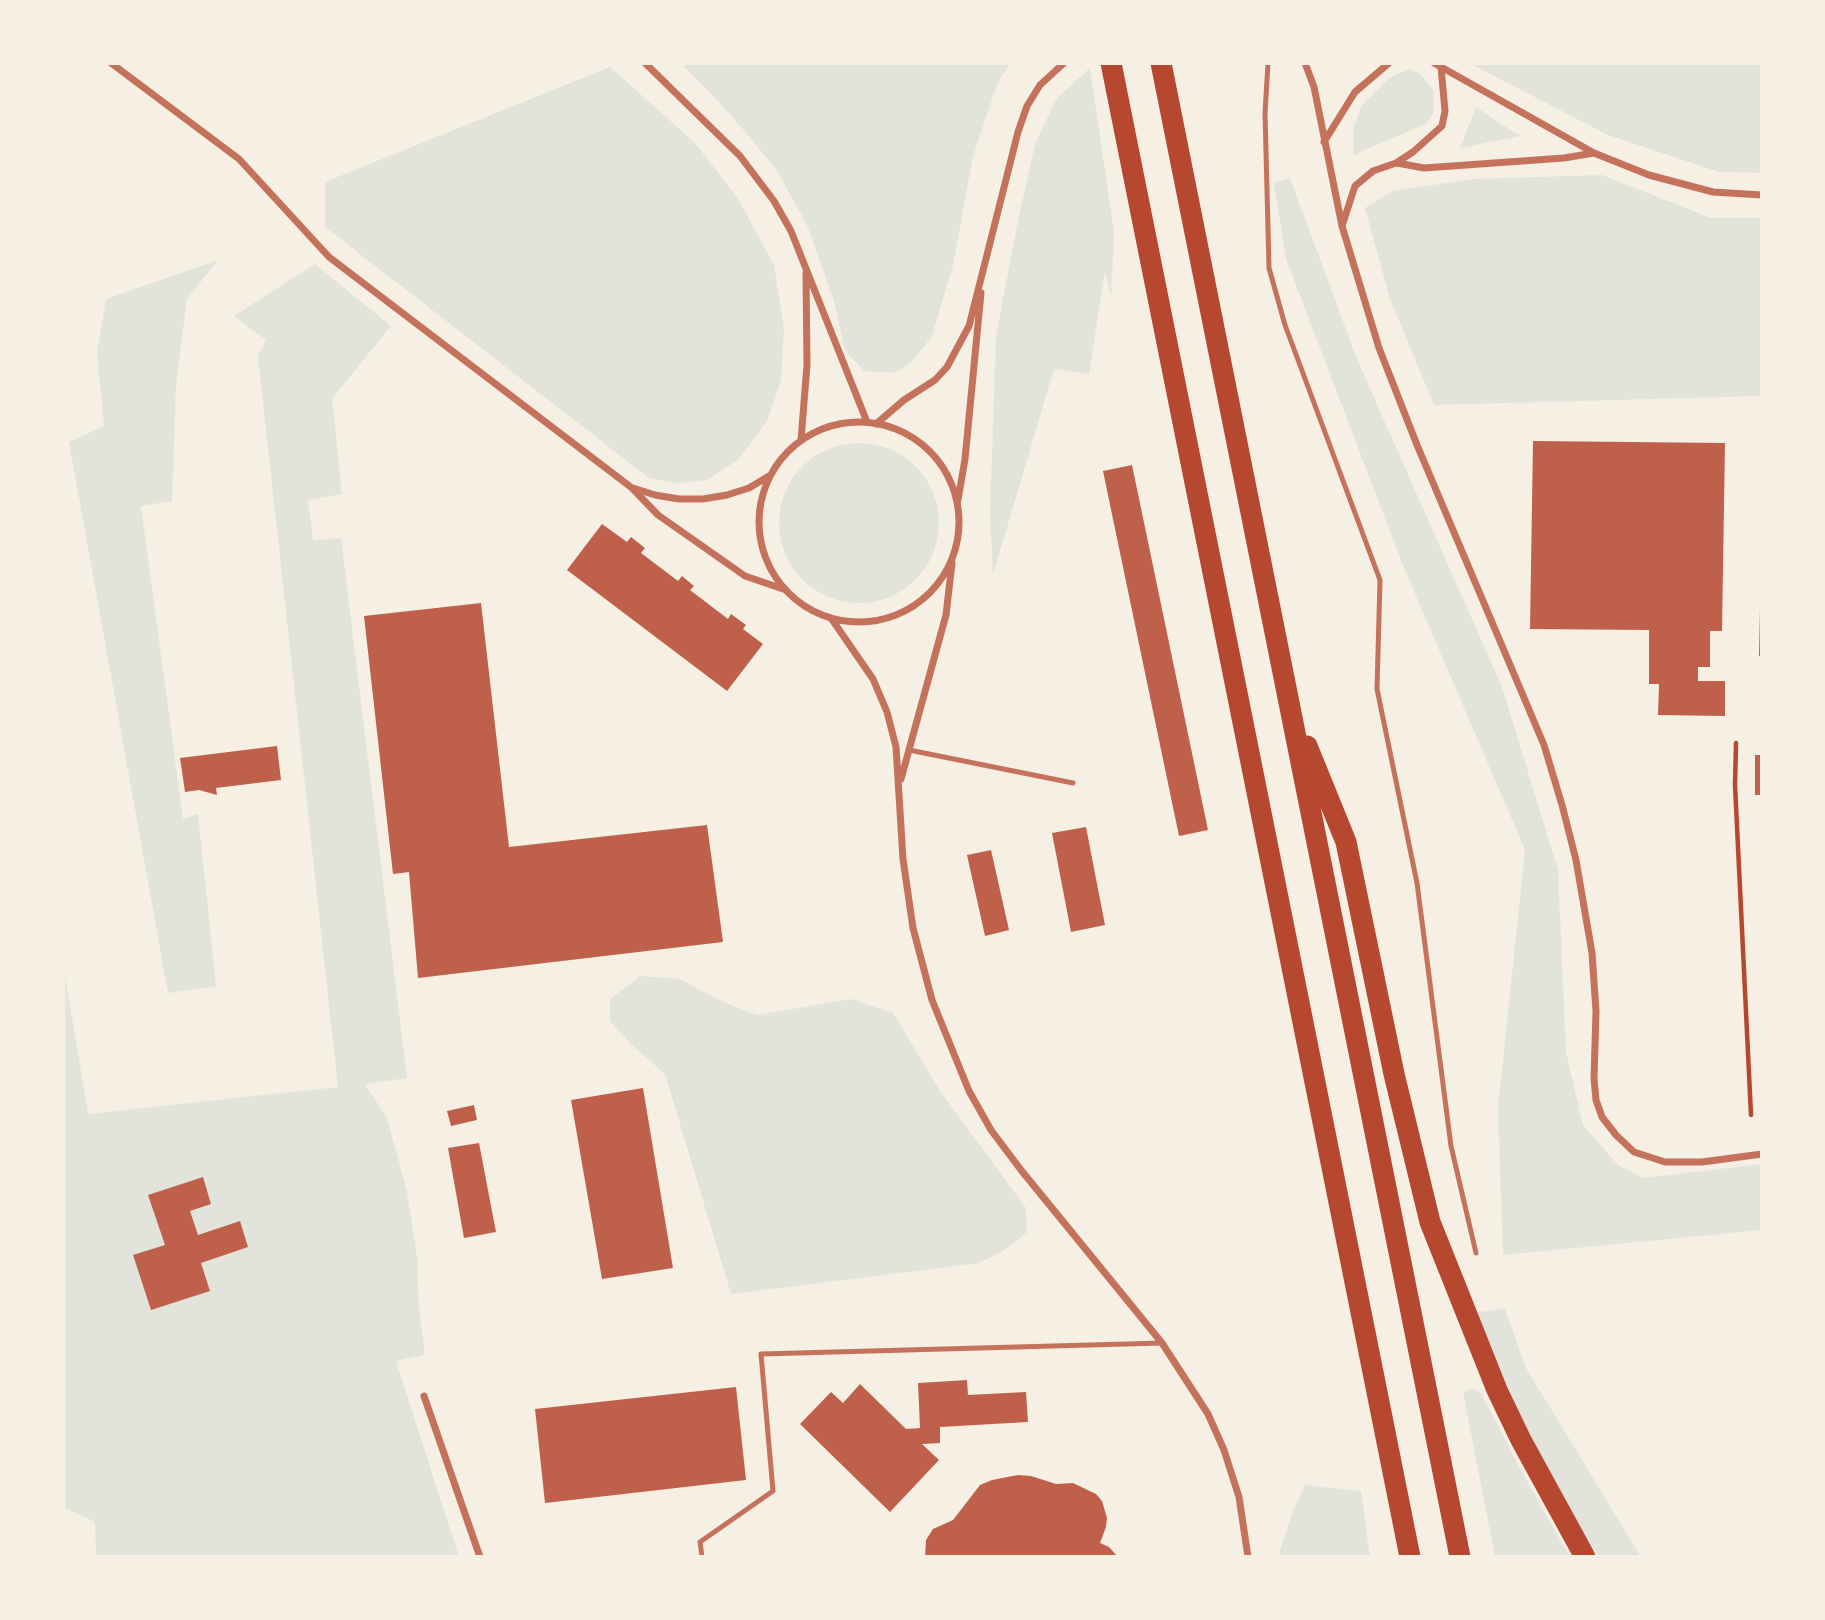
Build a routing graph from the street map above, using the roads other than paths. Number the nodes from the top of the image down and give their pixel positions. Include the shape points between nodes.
1 (111, 63) edge
2 (645, 63) edge
3 (1064, 63) edge
4 (1111, 63) edge
5 (1161, 63) edge
6 (1268, 63) edge
7 (1305, 63) edge
8 (1389, 63) edge
9 (1438, 65) edge
10 (1324, 142) junction
11 (1594, 153) junction
12 (1396, 163) junction
13 (1762, 195) edge
14 (1342, 226) junction
15 (806, 269) junction
16 (984, 272) junction
17 (871, 423) junction
18 (801, 440) junction
19 (770, 476) junction
20 (632, 488) junction
21 (957, 505) junction
22 (952, 558) junction
23 (786, 590) junction
24 (831, 618) junction
25 (1288, 700) junction
26 (909, 750) junction
27 (900, 783) junction
28 (1073, 783) dead end
29 (1762, 1154) edge
30 (1476, 1253) dead end
31 (1162, 1343) junction
32 (424, 1396) dead end
33 (480, 1557) edge
34 (702, 1557) edge
35 (1248, 1557) edge
36 (1410, 1557) edge
37 (1460, 1557) edge
38 (1585, 1557) edge

1 - 20 street via 239,159 329,257
2 - 15 street via 740,156 774,201
3 - 16 street via 1040,85 1027,106
4 - 36 highway
5 - 25 highway
6 - 30 lane via 1269,268 1285,325 1381,580 1377,688 1418,883 1451,1146
7 - 10 street
8 - 10 street via 1355,92
9 - 11 street
9 - 12 street via 1445,111 1442,126
10 - 14 street
11 - 12 street via 1424,168
11 - 13 street via 1648,175 1713,192
12 - 14 street via 1373,171 1355,186
14 - 29 street via 1379,348 1548,758 1576,860 1592,953 1594,1079 1602,1117 1634,1152 1665,1163
15 - 17 street
15 - 18 street via 807,365
16 - 17 street via 969,326 947,367
16 - 21 street
17 - 18 street via 833,426
17 - 21 street via 920,443 950,481
18 - 19 street
19 - 20 street via 749,488 703,499 679,499
19 - 23 street via 762,495 760,536 764,556
20 - 23 street via 659,515 745,576
21 - 22 street via 959,523
22 - 24 street via 924,598 903,612 880,620
22 - 26 street via 946,615
23 - 24 street
24 - 27 street via 873,678 887,712
25 - 37 highway
25 - 38 highway via 1346,842 1430,1222 1497,1390
26 - 27 street
26 - 28 lane
27 - 31 street via 906,894 921,964 969,1091 1021,1170
31 - 34 lane via 761,1354 773,1491 700,1542
31 - 35 street via 1208,1414 1224,1450 1239,1497
32 - 33 street

